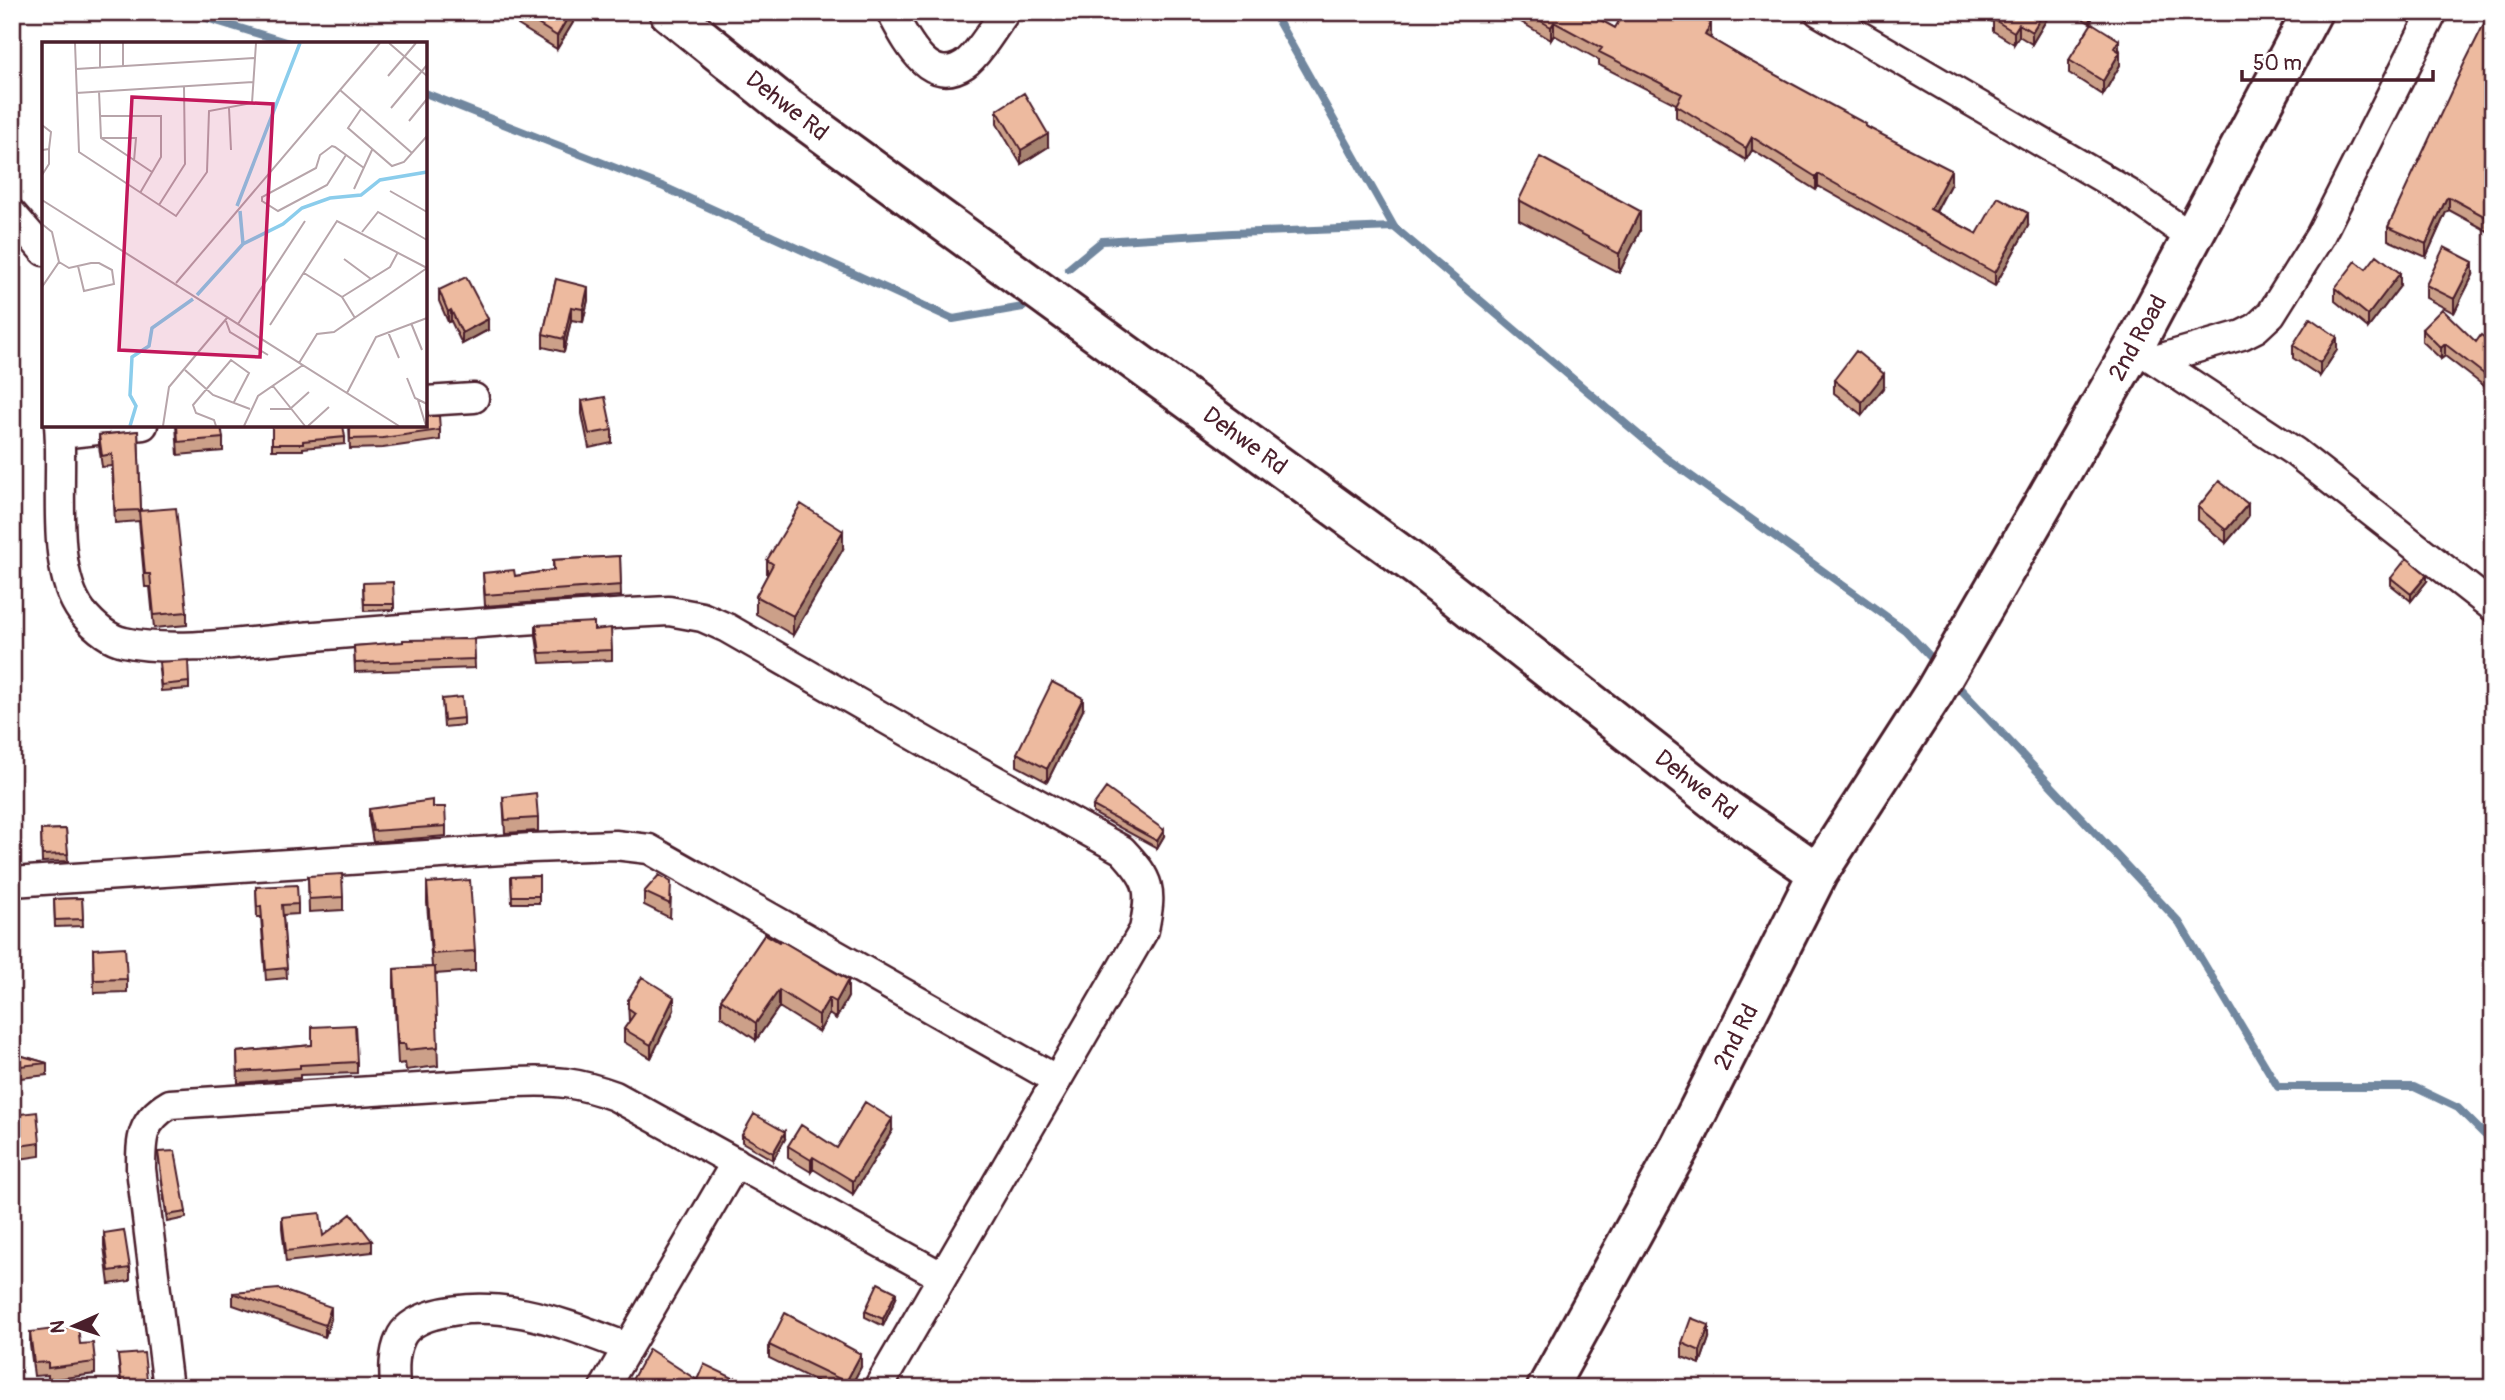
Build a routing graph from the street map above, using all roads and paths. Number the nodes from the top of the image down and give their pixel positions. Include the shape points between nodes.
1 (669, 12) edge
2 (891, 12) edge
3 (1005, 12) edge
4 (1819, 12) edge
5 (2312, 12) edge
6 (2433, 12) edge
7 (12, 214) edge
8 (2192, 238) junction
9 (42, 249) edge
10 (2145, 354) junction
11 (474, 398) dead end
12 (427, 401) edge
13 (101, 427) edge
14 (59, 429) edge
15 (2493, 607) edge
16 (1934, 693) joint
17 (1818, 873) junction
18 (12, 882) edge
19 (1057, 1080) junction
20 (736, 1162) junction
21 (941, 1276) junction
22 (627, 1348) junction
23 (168, 1388) edge
24 (395, 1388) edge
25 (604, 1388) edge
26 (878, 1388) edge
27 (1547, 1388) edge

1 - 17 street, Dehwe Rd via 788,108 1422,570 1726,809
2 - 3 street via 919,58 934,69 952,70 966,63
4 - 8 street via 2130,194
5 - 8 street, 2nd Road
6 - 10 street via 2320,236 2271,314 2242,335
7 - 9 street
8 - 10 street, 2nd Road
10 - 15 street via 2295,452
10 - 16 street, 2nd Road
11 - 12 street
13 - 14 street
14 - 19 street via 61,547 69,587 82,611 101,631 122,642 195,645 669,611 702,617 1122,850 1143,872 1150,901 1144,930
16 - 17 street, 2nd Rd
17 - 27 street, 2nd Rd via 1681,1145
18 - 19 street via 531,848 615,845 649,849
19 - 21 street
20 - 21 street
20 - 22 street
20 - 23 street via 615,1096 582,1084 551,1080 170,1104 155,1113 145,1128 141,1148
21 - 26 street
22 - 24 street via 523,1312 448,1311 417,1320 400,1338
22 - 25 street

